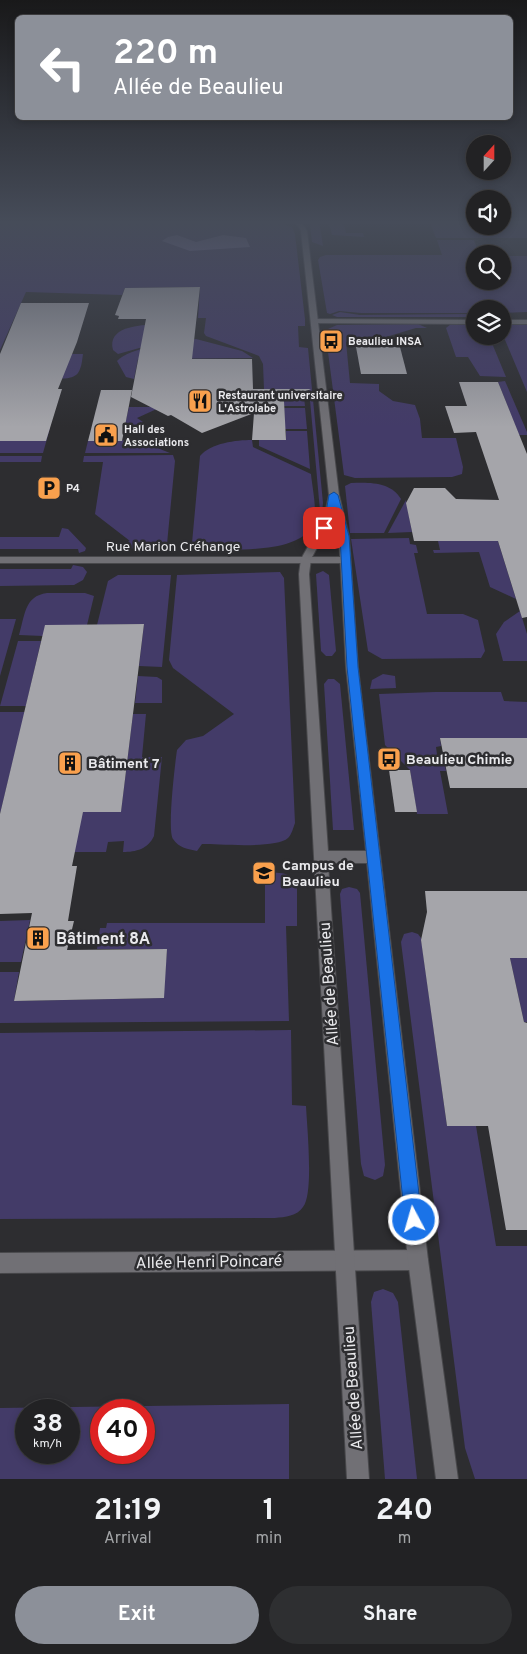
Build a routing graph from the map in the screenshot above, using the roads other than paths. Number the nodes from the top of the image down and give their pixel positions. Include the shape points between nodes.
1 (310, 289) edge
2 (314, 321) junction
3 (466, 322) edge
4 (511, 322) edge
5 (527, 322) edge
6 (334, 495) junction
7 (306, 559) junction
8 (0, 560) edge
9 (345, 560) junction
10 (320, 857) junction
11 (374, 857) junction
12 (344, 1260) junction
13 (418, 1260) junction
14 (0, 1264) edge
15 (358, 1479) edge
16 (447, 1479) edge

1 - 2 street, Allée de Beaulieu
2 - 3 street
2 - 6 street, Allée de Beaulieu
4 - 5 street
6 - 7 street, Allée de Beaulieu via 329,518
6 - 9 street, Allée de Beaulieu via 341,518
7 - 8 street, Rue Marion Créhange
7 - 9 street, Rue Marion Créhange
7 - 10 street, Allée de Beaulieu via 304,574
9 - 11 street, Allée de Beaulieu via 352,667
10 - 11 street
10 - 12 street, Allée de Beaulieu
11 - 13 street, Allée de Beaulieu
12 - 13 street, Allée Henri Poincaré
12 - 14 street, Allée Henri Poincaré
12 - 15 street, Allée de Beaulieu
13 - 16 street, Allée de Beaulieu

